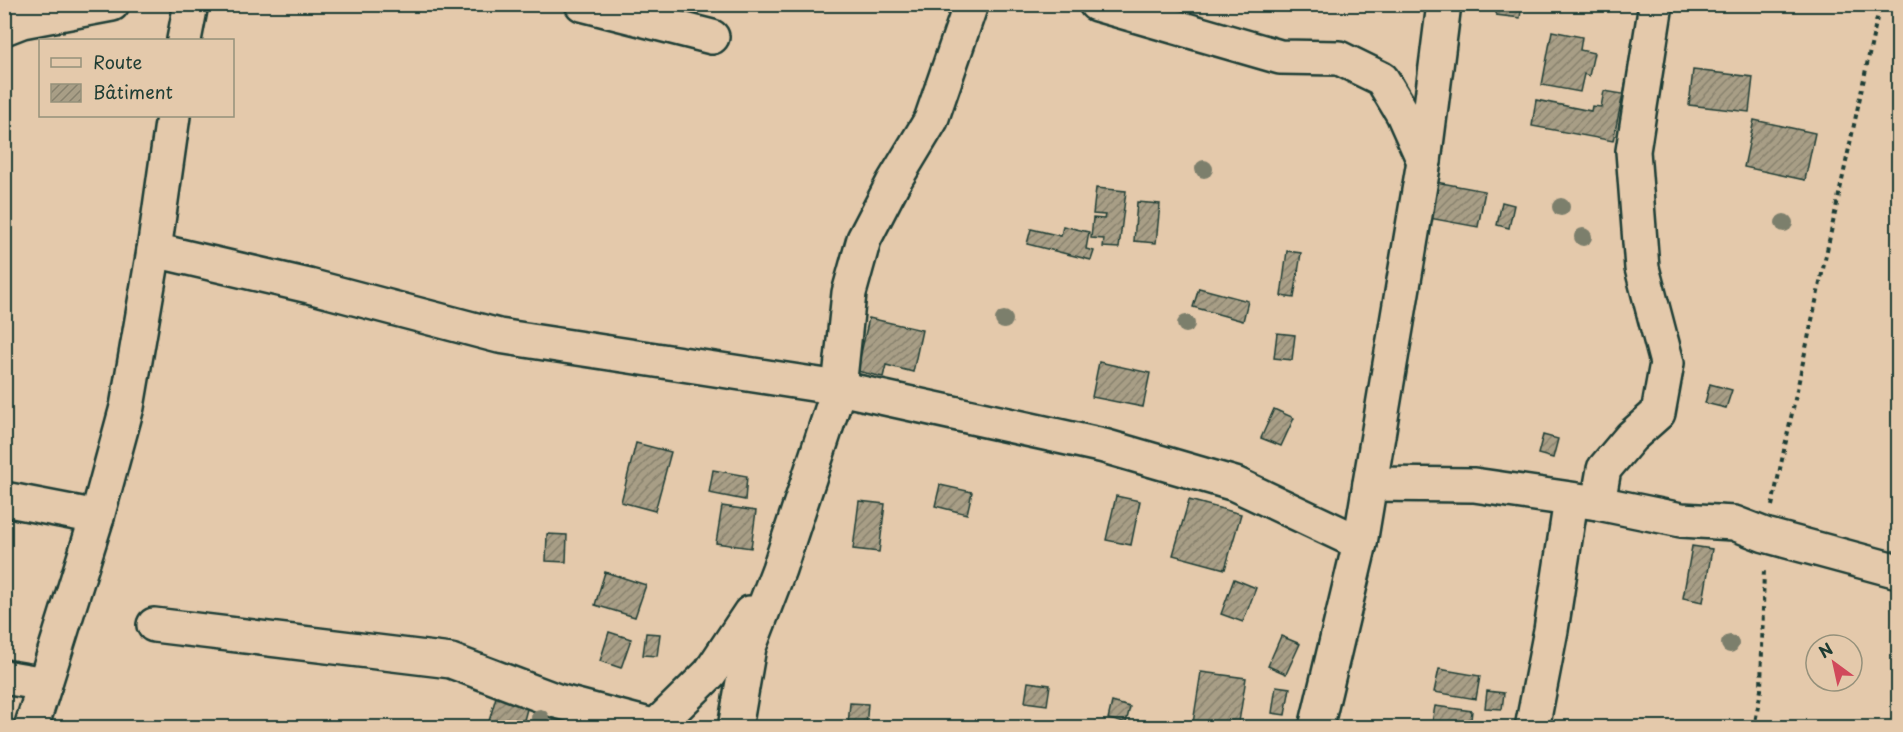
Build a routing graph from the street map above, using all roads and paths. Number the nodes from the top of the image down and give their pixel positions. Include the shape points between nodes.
1 (112, 4) edge
2 (190, 4) edge
3 (582, 4) edge
4 (971, 4) edge
5 (1096, 4) edge
6 (1444, 4) edge
7 (1656, 4) edge
8 (1880, 4) edge
9 (4, 28) edge
10 (712, 37) dead end
11 (184, 39) edge
12 (173, 117) edge
13 (1424, 161) junction
14 (154, 250) junction
15 (838, 388) junction
16 (1370, 484) junction
17 (4, 499) edge
18 (1584, 502) junction
19 (97, 517) junction
20 (1766, 535) junction
21 (1360, 543) junction
22 (779, 569) junction
23 (1899, 572) edge
24 (154, 625) dead end
25 (4, 677) edge
26 (45, 684) junction
27 (658, 727) edge
28 (31, 728) edge
29 (735, 728) edge
30 (1316, 728) edge
31 (1532, 728) edge
32 (1754, 728) edge

1 - 9 street
2 - 11 street
3 - 10 street
4 - 15 street via 931,120 864,239 849,293
5 - 13 street via 1280,57 1339,58 1382,79
6 - 13 street
7 - 18 street via 1633,151 1642,268 1667,363 1658,413 1604,469
8 - 20 path
12 - 14 street
13 - 16 street
14 - 15 street via 499,336
14 - 19 street via 127,407
15 - 21 street via 1104,446 1235,484
15 - 22 street
16 - 18 street via 1474,485
16 - 21 street
17 - 19 street
18 - 20 street via 1681,520 1734,523
18 - 31 street via 1551,630
19 - 26 street
20 - 23 street
20 - 32 path via 1761,690
21 - 30 street
22 - 27 street via 710,673
22 - 29 street via 749,647
24 - 27 street via 451,661 557,701
25 - 26 street
26 - 28 street

